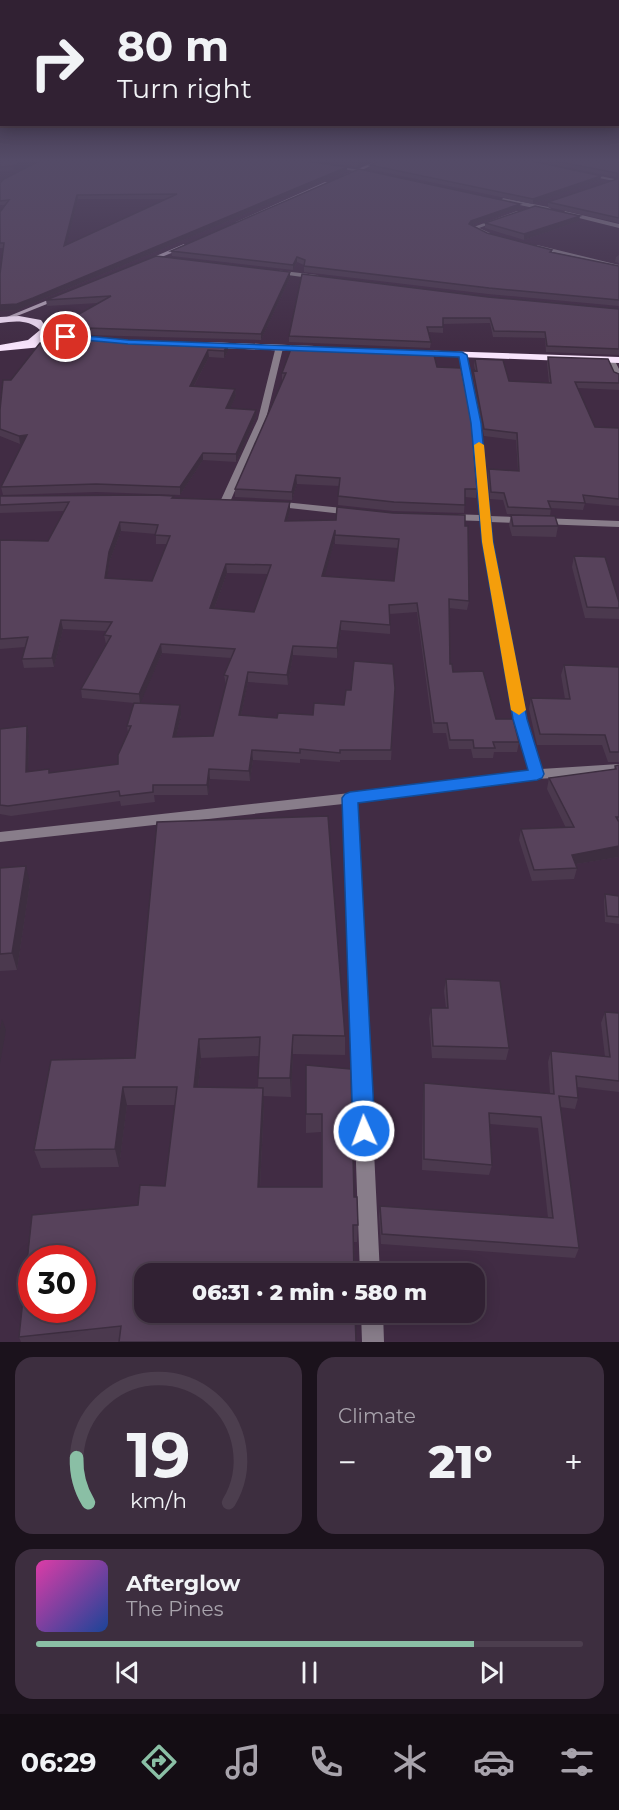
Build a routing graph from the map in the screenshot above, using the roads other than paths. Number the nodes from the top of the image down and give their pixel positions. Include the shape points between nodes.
1 (237, 223) edge
2 (490, 223) edge
3 (604, 223) edge
4 (229, 226) edge
5 (619, 226) edge
6 (500, 238) edge
7 (190, 243) edge
8 (531, 246) edge
9 (154, 258) junction
10 (174, 260) edge
11 (133, 267) edge
12 (619, 267) edge
13 (261, 271) edge
14 (326, 278) edge
15 (69, 293) edge
16 (48, 302) junction
17 (3, 320) edge
18 (36, 322) junction
19 (45, 333) junction
20 (190, 345) edge
21 (19, 346) junction
22 (0, 348) edge
23 (279, 348) junction
24 (325, 350) edge
25 (394, 352) edge
26 (0, 353) edge
27 (462, 355) junction
28 (615, 359) edge
29 (619, 377) edge
30 (213, 501) edge
31 (225, 501) junction
32 (236, 502) edge
33 (258, 503) edge
34 (359, 512) edge
35 (440, 517) edge
36 (486, 518) junction
37 (619, 524) edge
38 (619, 769) edge
39 (537, 774) junction
40 (350, 798) junction
41 (0, 837) edge
42 (370, 1263) edge
43 (372, 1323) edge
44 (373, 1342) edge

1 - 4 main road
2 - 6 street via 474,228
3 - 5 street
7 - 9 main road
8 - 12 street
9 - 10 street
9 - 11 main road
13 - 14 street
15 - 16 main road
16 - 17 main road
16 - 18 main road
17 - 18 highway
18 - 19 highway
19 - 21 highway
19 - 21 highway via 93,340
20 - 23 highway
21 - 22 highway
21 - 26 highway
23 - 24 highway
23 - 31 street via 262,419
25 - 27 highway
27 - 28 highway
27 - 36 street via 476,423
28 - 29 street
30 - 31 street
31 - 32 street
33 - 34 street
35 - 36 street
36 - 37 street
36 - 39 street via 520,719
38 - 39 street
39 - 40 street
40 - 41 street
40 - 42 street
43 - 44 street

